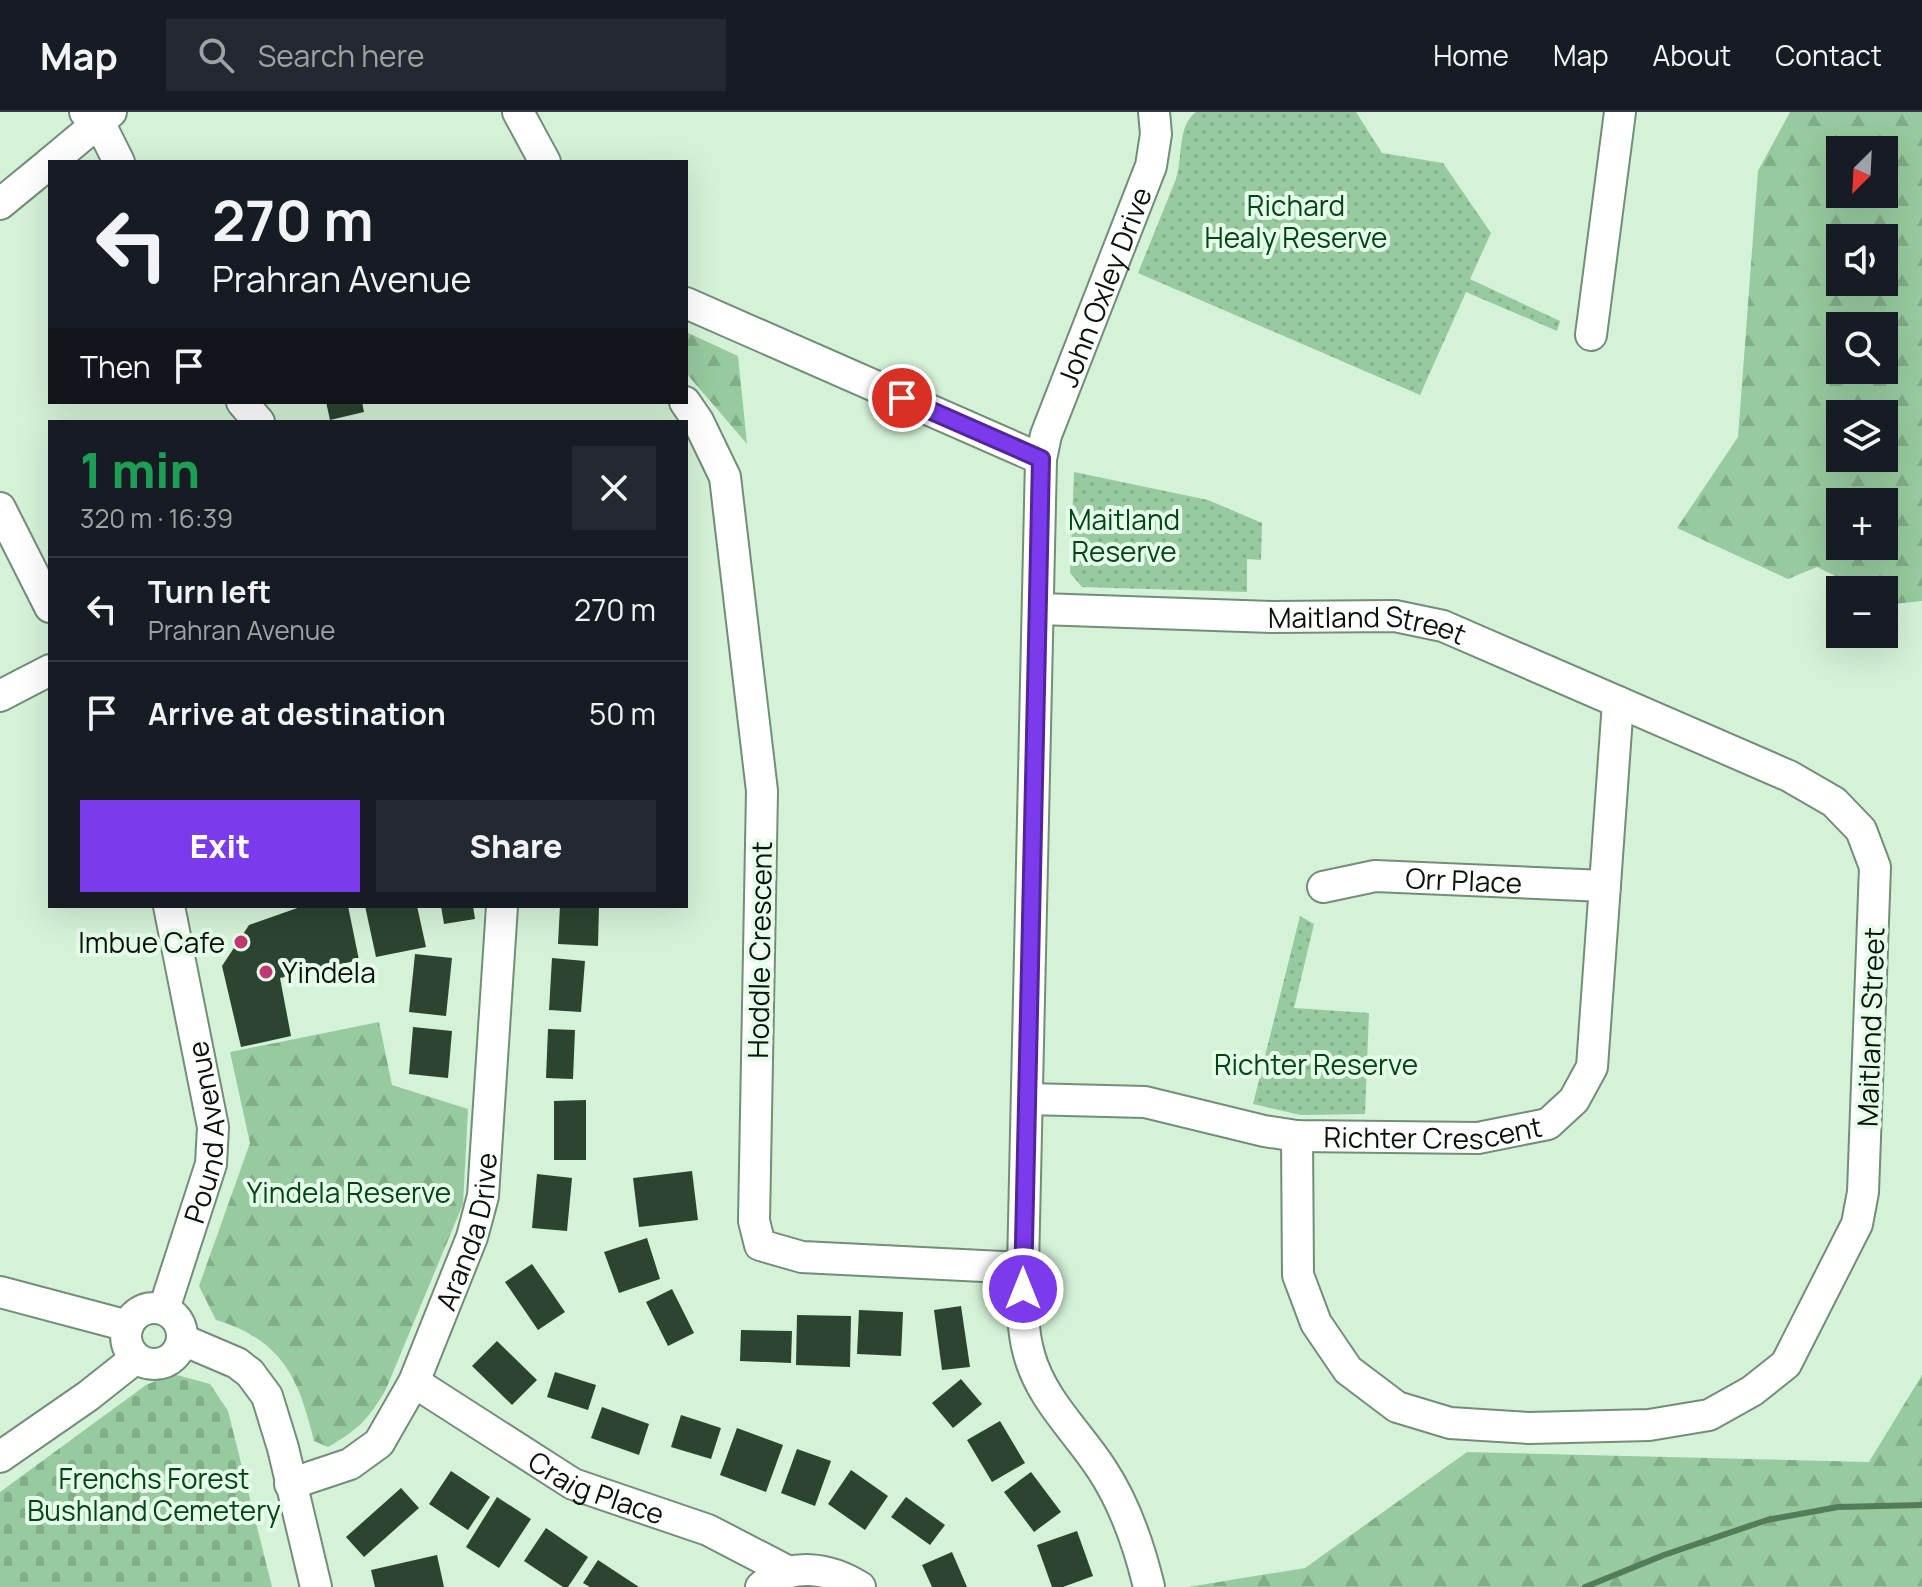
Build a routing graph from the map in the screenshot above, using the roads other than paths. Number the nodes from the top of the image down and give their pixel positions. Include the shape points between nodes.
1 (518, 112) edge
2 (1154, 112) edge
3 (1620, 112) edge
4 (98, 115) edge
5 (52, 160) edge
6 (118, 160) edge
7 (544, 160) edge
8 (48, 164) edge
9 (0, 204) edge
10 (688, 304) edge
11 (1591, 335) dead end
12 (244, 404) edge
13 (686, 404) edge
14 (257, 420) edge
15 (1041, 459) junction
16 (0, 508) edge
17 (48, 603) edge
18 (1040, 609) junction
19 (48, 671) edge
20 (0, 696) edge
21 (1618, 702) junction
22 (1605, 886) junction
23 (1323, 887) dead end
24 (176, 908) edge
25 (502, 908) edge
26 (1027, 1099) junction
27 (1297, 1136) junction
28 (1023, 1268) junction
29 (0, 1292) edge
30 (164, 1309) junction
31 (128, 1326) junction
32 (183, 1340) junction
33 (136, 1358) junction
34 (414, 1382) junction
35 (0, 1457) edge
36 (290, 1484) junction
37 (789, 1572) junction
38 (316, 1587) edge
39 (761, 1587) edge
40 (860, 1587) edge
41 (1149, 1587) edge

1 - 7 street
2 - 15 street, John Oxley Drive via 1151,166
3 - 11 street
4 - 5 street
4 - 6 street
8 - 9 street
10 - 15 street
12 - 14 street
13 - 28 street, Hoddle Crescent via 725,477 762,791 754,1221 760,1245 802,1257
15 - 18 street, John Oxley Drive
16 - 17 street
18 - 21 street, Maitland Street via 1395,616 1443,626
18 - 26 street, John Oxley Drive
19 - 20 street
21 - 22 street, Richter Crescent
21 - 27 street, Maitland Street via 1789,776 1834,802 1861,830 1875,867 1863,1192 1857,1224 1786,1364 1709,1415 1649,1425 1529,1428 1450,1423 1397,1407 1348,1370 1316,1323 1298,1275
22 - 23 street, Orr Place via 1375,876
22 - 27 street, Richter Crescent via 1592,1067 1574,1100 1548,1124 1478,1138
24 - 30 street, Pound Avenue via 213,1127 211,1164
25 - 34 street, Aranda Drive via 483,1196
26 - 27 street, Richter Crescent via 1145,1102
26 - 28 street, John Oxley Drive
28 - 41 street, John Oxley Drive via 1024,1332 1035,1371 1117,1496 1140,1548
29 - 31 street
30 - 31 street via 146,1308
30 - 32 street via 179,1321
31 - 33 street via 127,1343
32 - 33 street via 168,1361 152,1364
32 - 36 street via 237,1363 259,1383 274,1414
33 - 35 street
34 - 36 street, Aranda Drive via 379,1443 350,1464
34 - 37 street, Craig Place via 573,1484 708,1530
36 - 38 street
37 - 39 street, Craig Place
37 - 40 street, Craig Place via 816,1569

